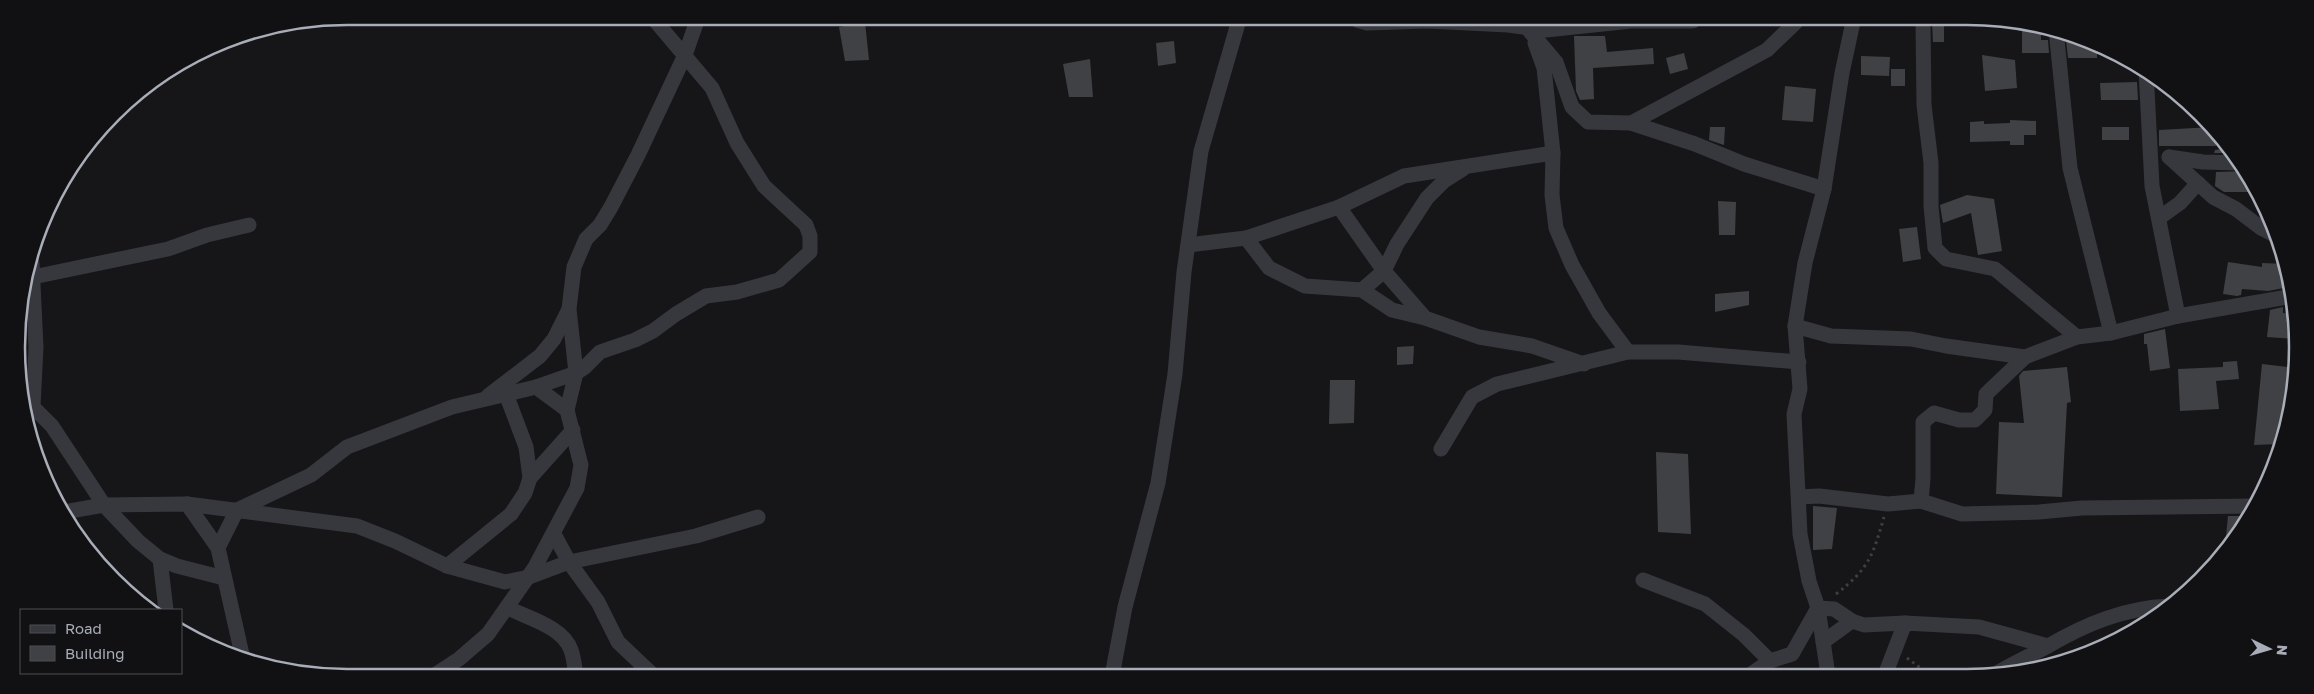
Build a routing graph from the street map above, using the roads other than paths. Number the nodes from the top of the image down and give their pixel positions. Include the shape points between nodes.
1 (659, 25) edge
2 (696, 25) edge
3 (1238, 25) edge
4 (1508, 25) edge
5 (1526, 25) edge
6 (1593, 25) edge
7 (1793, 25) edge
8 (1851, 25) edge
9 (1923, 25) edge
10 (2057, 38) edge
11 (685, 55) junction
12 (2146, 79) edge
13 (1631, 123) junction
14 (2149, 150) junction
15 (1553, 153) junction
16 (2169, 156) junction
17 (2231, 163) edge
18 (1468, 166) junction
19 (2198, 183) junction
20 (1824, 189) junction
21 (2213, 197) junction
22 (2180, 203) junction
23 (1339, 207) junction
24 (2159, 218) junction
25 (249, 226) dead end
26 (2267, 231) edge
27 (1246, 238) junction
28 (1188, 245) junction
29 (35, 270) edge
30 (1384, 271) junction
31 (32, 278) edge
32 (1362, 290) junction
33 (2285, 297) edge
34 (569, 309) junction
35 (2178, 316) junction
36 (1425, 318) junction
37 (1794, 326) junction
38 (2111, 333) junction
39 (2078, 337) junction
40 (1628, 352) junction
41 (2024, 357) junction
42 (1799, 362) junction
43 (1584, 364) junction
44 (576, 373) junction
45 (536, 387) junction
46 (506, 394) junction
47 (29, 397) edge
48 (485, 399) junction
49 (31, 408) edge
50 (567, 410) junction
51 (573, 430) junction
52 (1441, 449) dead end
53 (530, 478) junction
54 (1799, 498) junction
55 (1921, 501) junction
56 (188, 504) junction
57 (104, 505) junction
58 (2247, 506) edge
59 (237, 510) junction
60 (70, 511) edge
61 (758, 517) dead end
62 (554, 534) junction
63 (218, 548) junction
64 (160, 559) junction
65 (569, 562) junction
66 (447, 566) junction
67 (529, 577) junction
68 (224, 578) junction
69 (1642, 580) dead end
70 (505, 582) junction
71 (517, 595) junction
72 (508, 608) junction
73 (1818, 608) junction
74 (2155, 608) edge
75 (166, 609) edge
76 (1852, 621) junction
77 (1906, 623) junction
78 (1823, 642) junction
79 (2048, 646) junction
80 (240, 651) edge
81 (1770, 661) junction
82 (2011, 666) edge
83 (444, 669) edge
84 (574, 669) edge
85 (647, 669) edge
86 (1113, 669) edge
87 (1759, 669) edge
88 (1827, 669) edge
89 (1887, 669) edge

1 - 11 street
2 - 11 street
3 - 28 street via 1200,150
4 - 5 street
5 - 6 street via 1546,30
5 - 13 street via 1556,62 1572,107 1588,122
5 - 15 street via 1544,68
7 - 13 street via 1767,50
8 - 20 street
9 - 39 street via 1924,105 1935,248 1946,259 1995,269
10 - 38 street via 2070,168
11 - 34 street via 611,207 579,252
11 - 44 street via 712,88 738,143 764,186 806,225 810,252 780,280 737,292 706,296 653,331 600,352
12 - 14 street
13 - 20 street
14 - 16 street
14 - 24 street
15 - 18 street
15 - 40 street via 1552,195 1556,228 1599,313
16 - 17 street
16 - 19 street
18 - 23 street via 1404,176
18 - 30 street via 1444,181 1427,198 1397,244
19 - 21 street
19 - 22 street
20 - 37 street via 1805,263
21 - 22 street
21 - 26 street via 2236,208
22 - 24 street
23 - 27 street
23 - 30 street
24 - 35 street
25 - 29 street via 139,256
27 - 28 street
27 - 32 street via 1269,268 1305,286
28 - 86 street via 1176,374 1158,483 1125,607
30 - 32 street
30 - 36 street
31 - 47 street via 36,347
32 - 36 street via 1392,310
33 - 35 street
34 - 44 street
34 - 48 street via 554,340 540,356
35 - 38 street
36 - 43 street via 1479,337 1532,346
37 - 41 street via 1831,336 1911,339
37 - 42 street
38 - 39 street
39 - 41 street
40 - 42 street via 1678,352
40 - 43 street
41 - 55 street via 1986,394 1985,410 1975,420 1959,420 1934,413 1923,422
42 - 54 street via 1800,389 1794,414
43 - 52 street via 1497,384 1472,397
44 - 45 street
44 - 50 street
45 - 46 street
45 - 50 street
46 - 48 street
46 - 53 street via 526,448
48 - 59 street via 452,407 347,447 311,475
49 - 57 street via 52,426
50 - 51 street
51 - 53 street
51 - 62 street via 581,465 580,476
53 - 66 street via 511,514
54 - 55 street via 1819,496 1888,504
54 - 73 street via 1800,534
55 - 58 street via 1962,514 2082,508
56 - 57 street
56 - 59 street
56 - 63 street
57 - 60 street
57 - 64 street
59 - 63 street
59 - 66 street via 357,526
61 - 65 street via 696,536
62 - 65 street
62 - 67 street
63 - 68 street
64 - 68 street
64 - 75 street
65 - 67 street
65 - 85 street via 598,602 618,642
66 - 70 street
67 - 70 street
67 - 71 street
68 - 80 street
69 - 81 street via 1704,604 1744,635
70 - 71 street
71 - 72 street
72 - 83 street via 488,634
72 - 84 street via 556,632 566,641
73 - 76 street via 1834,609
73 - 78 street
73 - 81 street via 1792,654
74 - 79 street via 2102,619
76 - 77 street via 1864,625
76 - 78 street
77 - 79 street via 1979,628
77 - 89 street
78 - 88 street
79 - 82 street
81 - 87 street

